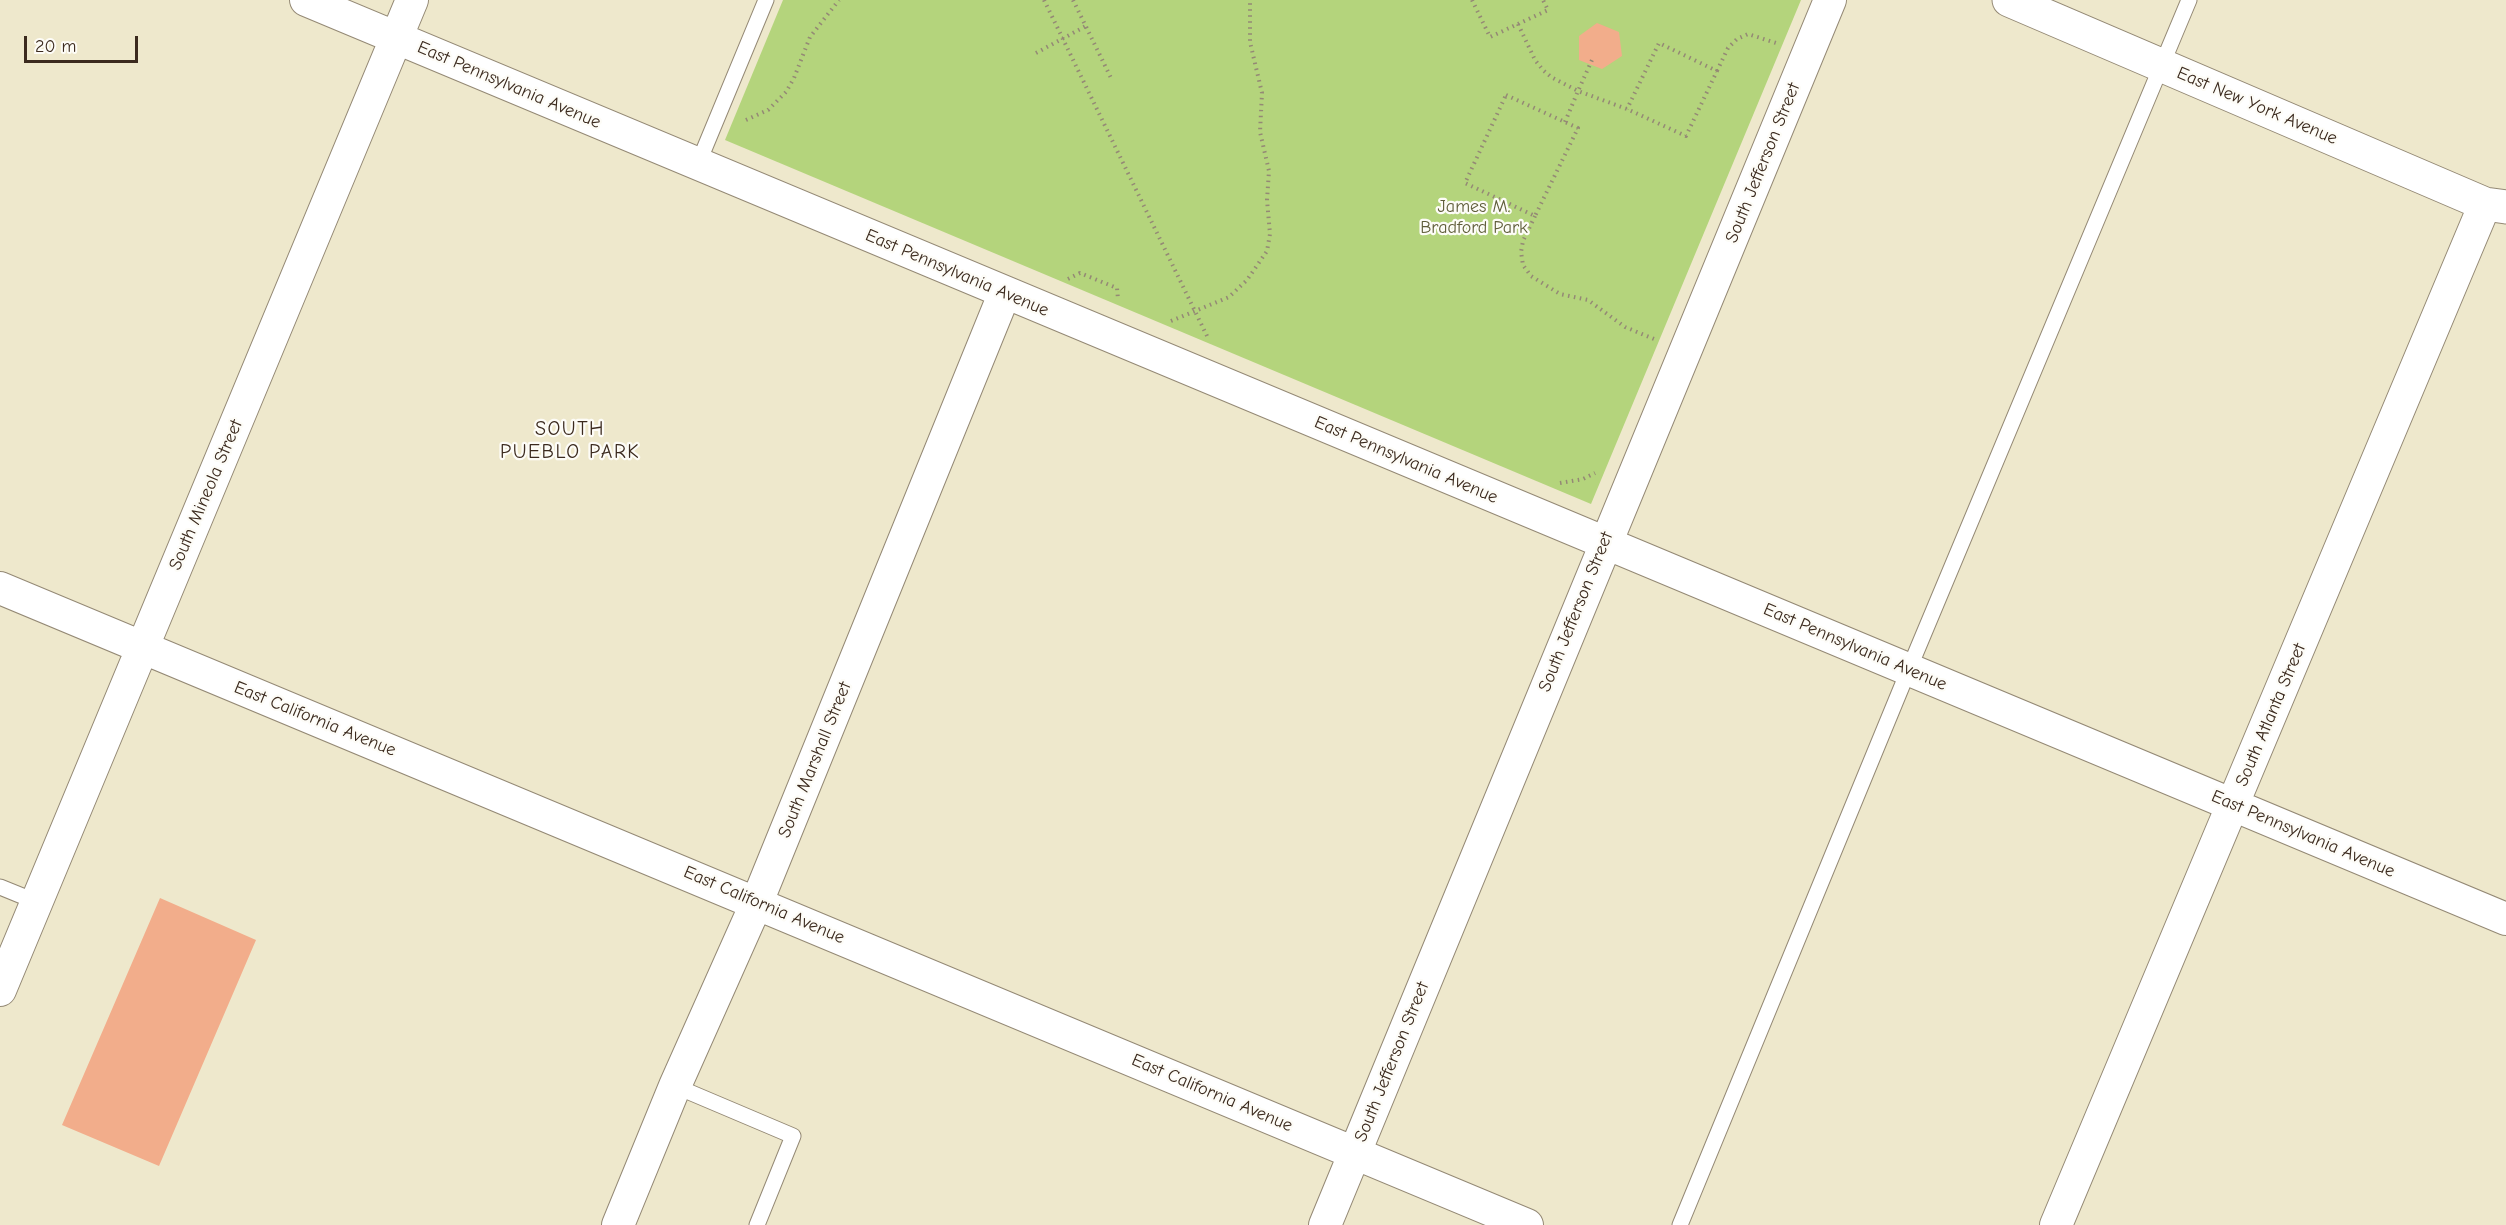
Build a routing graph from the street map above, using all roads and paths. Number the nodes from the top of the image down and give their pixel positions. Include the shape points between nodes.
1 (306, 0) edge
2 (412, 0) edge
3 (766, 0) edge
4 (839, 0) edge
5 (1044, 0) edge
6 (1073, 0) edge
7 (1250, 0) edge
8 (1472, 0) edge
9 (1543, 0) edge
10 (1830, 0) edge
11 (2009, 0) edge
12 (2189, 0) edge
13 (1518, 24) junction
14 (1086, 26) junction
15 (1782, 33) dead end
16 (396, 37) junction
17 (1063, 39) junction
18 (1777, 44) junction
19 (1036, 53) dead end
20 (1773, 54) dead end
21 (1592, 60) dead end
22 (2163, 65) junction
23 (1717, 71) junction
24 (1112, 80) dead end
25 (1578, 91) junction
26 (1627, 109) junction
27 (742, 122) dead end
28 (1565, 122) junction
29 (698, 164) junction
30 (2495, 205) edge
31 (1535, 216) junction
32 (1057, 274) dead end
33 (1005, 292) junction
34 (1128, 303) dead end
35 (1195, 312) junction
36 (1161, 317) dead end
37 (1172, 321) junction
38 (1180, 325) dead end
39 (1658, 328) dead end
40 (1198, 332) dead end
41 (1207, 336) junction
42 (1653, 339) junction
43 (1218, 340) dead end
44 (1649, 350) dead end
45 (1598, 471) dead end
46 (1552, 480) dead end
47 (1604, 543) junction
48 (0, 588) edge
49 (143, 648) junction
50 (1909, 669) junction
51 (2234, 804) junction
52 (0, 887) edge
53 (37, 902) junction
54 (757, 902) junction
55 (2506, 919) edge
56 (0, 990) edge
57 (675, 1086) junction
58 (1355, 1153) junction
59 (618, 1225) edge
60 (757, 1225) edge
61 (1325, 1225) edge
62 (1527, 1225) edge
63 (1680, 1225) edge
64 (2056, 1225) edge

1 - 16 street, East Pennsylvania Avenue
2 - 16 street, South Mineola Street
3 - 29 lane
4 - 27 path via 810,37 786,92 768,110
5 - 17 path
6 - 14 path
7 - 35 path via 1250,42 1263,93 1260,132 1269,171 1270,234 1267,251 1247,280 1229,297
8 - 13 path via 1490,37
9 - 13 path via 1548,10
10 - 47 street, South Jefferson Street
11 - 22 street, East New York Avenue
12 - 22 lane
13 - 25 path via 1534,60 1551,77
14 - 17 path
14 - 24 path
15 - 18 path
16 - 29 street, East Pennsylvania Avenue
16 - 49 street, South Mineola Street
17 - 19 path
17 - 35 path
18 - 20 path
18 - 23 path via 1748,34 1728,48
21 - 25 path
22 - 30 street, East New York Avenue
22 - 50 lane
23 - 26 path via 1686,136
23 - 26 path via 1659,43
25 - 26 path
25 - 28 path
28 - 31 path via 1578,128
28 - 31 path via 1506,95 1465,183
29 - 33 street, East Pennsylvania Avenue
30 - 51 street, South Atlanta Street
31 - 42 path via 1521,252 1523,265 1531,276 1560,294 1588,300 1625,327
32 - 34 path via 1068,279 1080,273 1117,288 1118,299
33 - 47 street, East Pennsylvania Avenue
33 - 54 street, South Marshall Street
35 - 37 path
35 - 41 path
36 - 37 path
37 - 38 path
39 - 42 path
40 - 41 path
41 - 43 path
42 - 44 path
45 - 46 path via 1583,480 1562,484
47 - 50 street, East Pennsylvania Avenue
47 - 58 street, South Jefferson Street
48 - 49 street, East California Avenue
49 - 53 street, South Mineola Street
49 - 54 street, East California Avenue
50 - 51 street, East Pennsylvania Avenue
50 - 63 lane
51 - 55 street, East Pennsylvania Avenue
51 - 64 street, South Atlanta Street
52 - 53 lane
53 - 56 street, South Mineola Street
54 - 57 street, South Marshall Street
54 - 58 street, East California Avenue
57 - 59 street, South Marshall Street
57 - 60 lane via 793,1136
58 - 61 street, South Jefferson Street
58 - 62 street, East California Avenue

